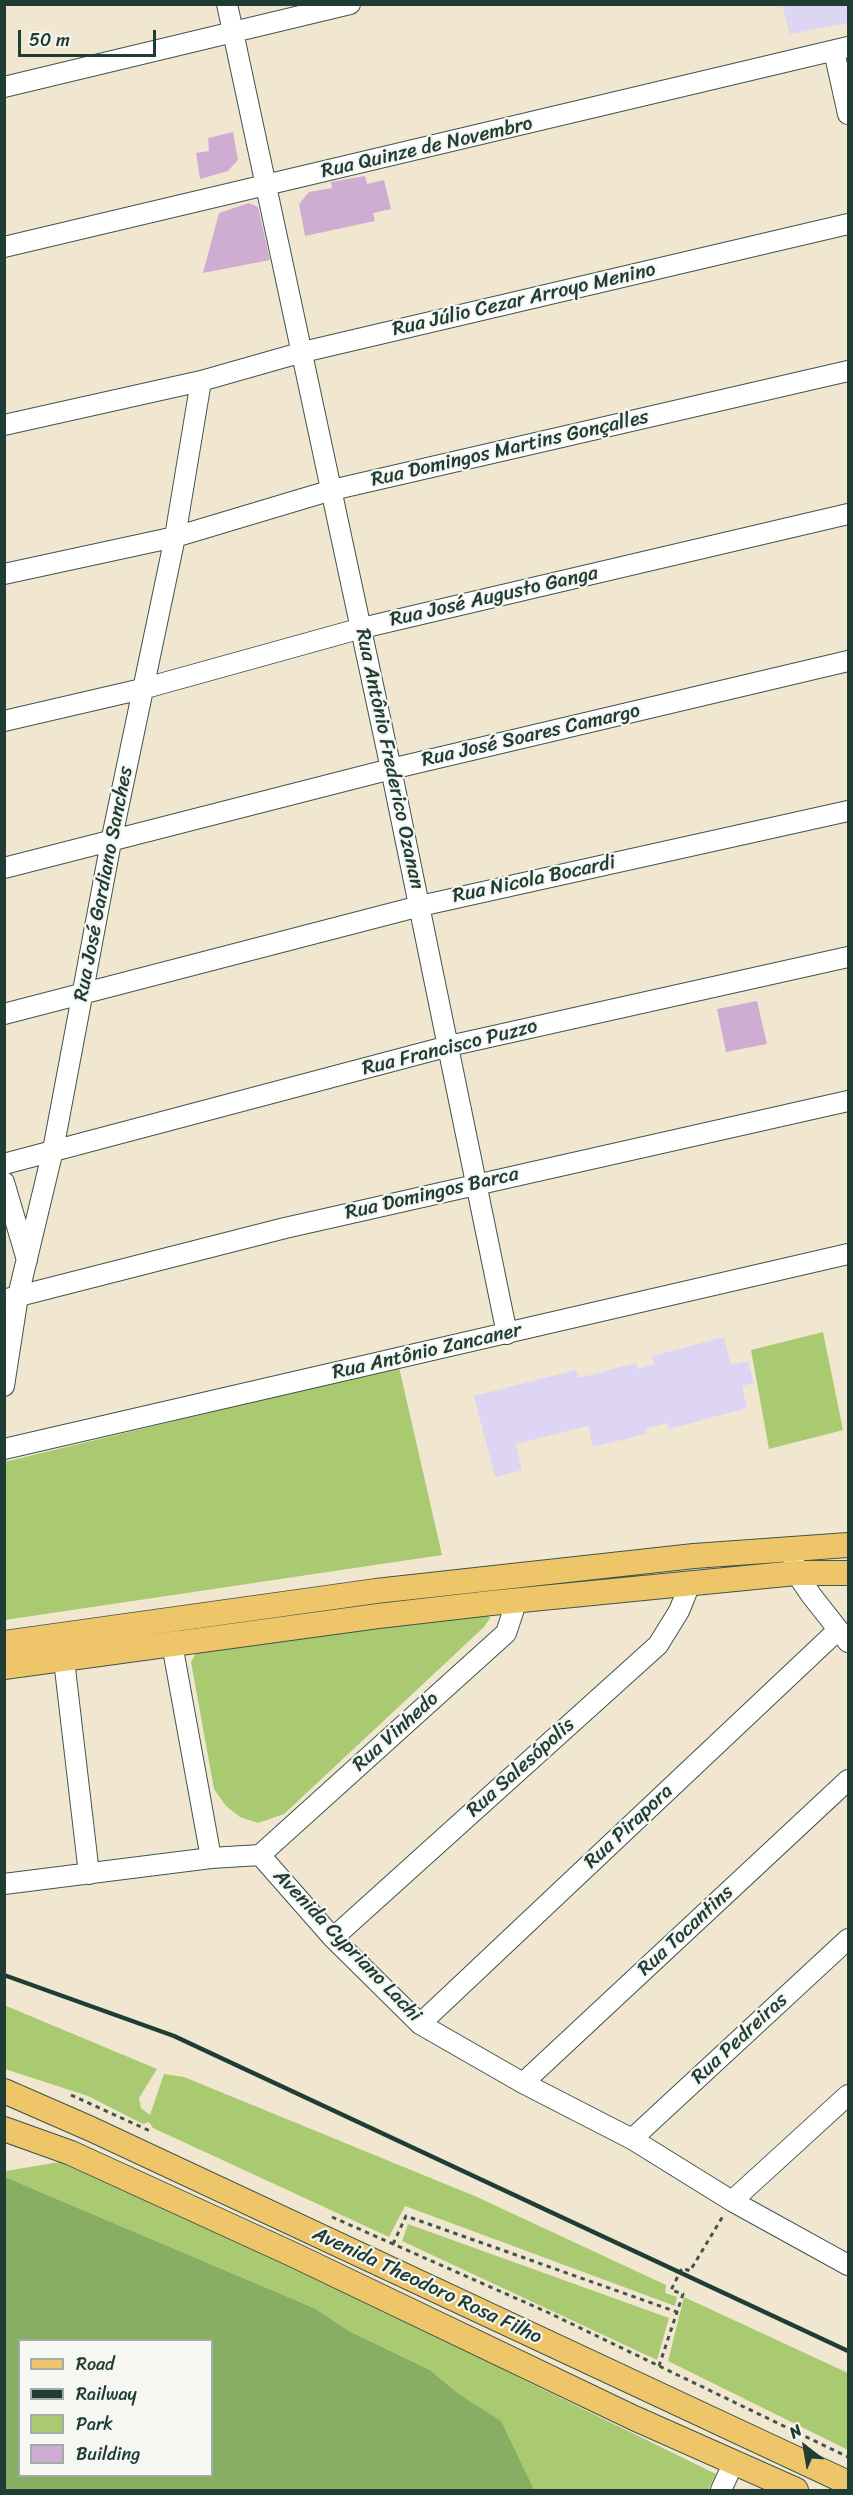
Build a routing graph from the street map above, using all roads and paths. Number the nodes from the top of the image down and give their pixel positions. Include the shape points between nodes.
1 (228, 4) edge
2 (350, 4) edge
3 (234, 33) junction
4 (841, 49) edge
5 (4, 87) edge
6 (849, 114) edge
7 (267, 186) junction
8 (849, 224) edge
9 (4, 247) edge
10 (303, 352) junction
11 (849, 371) edge
12 (201, 381) junction
13 (4, 426) edge
14 (332, 490) junction
15 (849, 514) edge
16 (175, 537) junction
17 (4, 574) edge
18 (362, 628) junction
19 (849, 661) edge
20 (142, 689) junction
21 (4, 721) edge
22 (391, 769) junction
23 (849, 811) edge
24 (111, 842) junction
25 (4, 868) edge
26 (420, 906) junction
27 (849, 957) edge
28 (82, 994) junction
29 (4, 1014) edge
30 (449, 1046) junction
31 (849, 1101) edge
32 (53, 1150) junction
33 (4, 1164) edge
34 (4, 1182) edge
35 (477, 1183) junction
36 (849, 1254) edge
37 (28, 1263) junction
38 (11, 1298) edge
39 (507, 1334) junction
40 (4, 1386) edge
41 (4, 1449) edge
42 (849, 1545) edge
43 (794, 1547) junction
44 (796, 1573) junction
45 (849, 1573) edge
46 (690, 1584) junction
47 (376, 1591) junction
48 (517, 1600) junction
49 (378, 1616) junction
50 (843, 1636) edge
51 (4, 1643) edge
52 (172, 1644) junction
53 (64, 1660) junction
54 (4, 1667) edge
55 (849, 1780) edge
56 (260, 1855) junction
57 (211, 1858) junction
58 (89, 1874) junction
59 (4, 1884) edge
60 (333, 1938) junction
61 (849, 1939) edge
62 (420, 2024) junction
63 (523, 2083) junction
64 (4, 2091) edge
65 (65, 2093) dead end
66 (849, 2095) edge
67 (4, 2129) edge
68 (159, 2135) dead end
69 (632, 2139) junction
70 (732, 2201) junction
71 (328, 2215) dead end
72 (307, 2230) junction
73 (393, 2244) junction
74 (294, 2255) junction
75 (845, 2257) edge
76 (677, 2312) junction
77 (659, 2366) junction
78 (849, 2457) edge
79 (734, 2462) junction
80 (849, 2483) edge
81 (721, 2490) edge
82 (796, 2490) edge

1 - 3 street, Rua Antônio Frederico Ozanan
2 - 3 street
3 - 5 street
3 - 7 street, Rua Antônio Frederico Ozanan
4 - 6 street
4 - 7 street, Rua Quinze de Novembro
7 - 9 street, Rua Quinze de Novembro
7 - 10 street, Rua Antônio Frederico Ozanan
8 - 10 street, Rua Júlio Cezar Arroyo Menino
10 - 12 street, Rua Júlio Cezar Arroyo Menino
10 - 14 street, Rua Antônio Frederico Ozanan
11 - 14 street, Rua Domingos Martins Gonçalles
12 - 13 street, Rua Júlio Cezar Arroyo Menino
12 - 16 street, Rua José Gardiano Sanches
14 - 16 street, Rua Domingos Martins Gonçalles
14 - 18 street, Rua Antônio Frederico Ozanan
15 - 18 street, Rua José Augusto Ganga
16 - 17 street, Rua Domingos Martins Gonçalles
16 - 20 street, Rua José Gardiano Sanches
18 - 20 street, Rua José Augusto Ganga
18 - 22 street, Rua Antônio Frederico Ozanan
19 - 22 street, Rua José Soares Camargo
20 - 21 street, Rua José Augusto Ganga
20 - 24 street, Rua José Gardiano Sanches
22 - 24 street, Rua José Soares Camargo
22 - 26 street, Rua Antônio Frederico Ozanan
23 - 26 street, Rua Nicola Bocardi
24 - 25 street, Rua José Soares Camargo
24 - 28 street, Rua José Gardiano Sanches
26 - 28 street, Rua Nicola Bocardi
26 - 30 street, Rua Antônio Frederico Ozanan
27 - 30 street, Rua Francisco Puzzo
28 - 29 street, Rua Nicola Bocardi
28 - 32 street, Rua José Gardiano Sanches
30 - 32 street, Rua Francisco Puzzo
30 - 35 street, Rua Antônio Frederico Ozanan
31 - 35 street, Rua Domingos Barca
32 - 33 street, Rua Francisco Puzzo
32 - 37 street, Rua José Gardiano Sanches
34 - 37 street
35 - 38 street, Rua Domingos Barca
35 - 39 street, Rua Antônio Frederico Ozanan
36 - 39 street, Rua Antônio Zancaner
37 - 38 street, Rua José Gardiano Sanches
38 - 40 street, Rua José Gardiano Sanches
39 - 41 street, Rua Antônio Zancaner
42 - 43 main road
43 - 44 street
43 - 47 main road
44 - 45 main road
44 - 46 main road
44 - 50 street
46 - 48 main road
46 - 60 street, Rua Salesópolis via 658,1645
47 - 49 main road
47 - 51 main road
48 - 49 main road
48 - 56 street, Rua Vinhedo via 506,1633
49 - 52 main road
50 - 62 street, Rua Pirapora
52 - 53 main road
52 - 57 street
53 - 54 main road
53 - 58 street
55 - 63 street, Rua Tocantins
56 - 57 street, Avenida Cypriano Lachi
56 - 60 street, Avenida Cypriano Lachi
57 - 58 street, Avenida Cypriano Lachi
58 - 59 street, Avenida Cypriano Lachi
60 - 62 street, Avenida Cypriano Lachi
61 - 69 street, Rua Pedreiras
62 - 63 street, Avenida Cypriano Lachi
63 - 69 street, Avenida Cypriano Lachi
64 - 72 main road, Avenida Theodoro Rosa Filho
65 - 68 path
66 - 70 street
67 - 74 main road, Avenida Theodoro Rosa Filho via 71,2153
69 - 70 street, Avenida Cypriano Lachi
70 - 75 street, Avenida Cypriano Lachi
70 - 76 path via 690,2271 682,2268 671,2290 683,2294
71 - 73 path
72 - 74 main road
72 - 80 main road, Avenida Theodoro Rosa Filho
73 - 76 path via 406,2216
73 - 77 path
74 - 79 main road, Avenida Theodoro Rosa Filho
76 - 77 path
77 - 78 path
79 - 81 street
79 - 82 main road, Avenida Theodoro Rosa Filho

